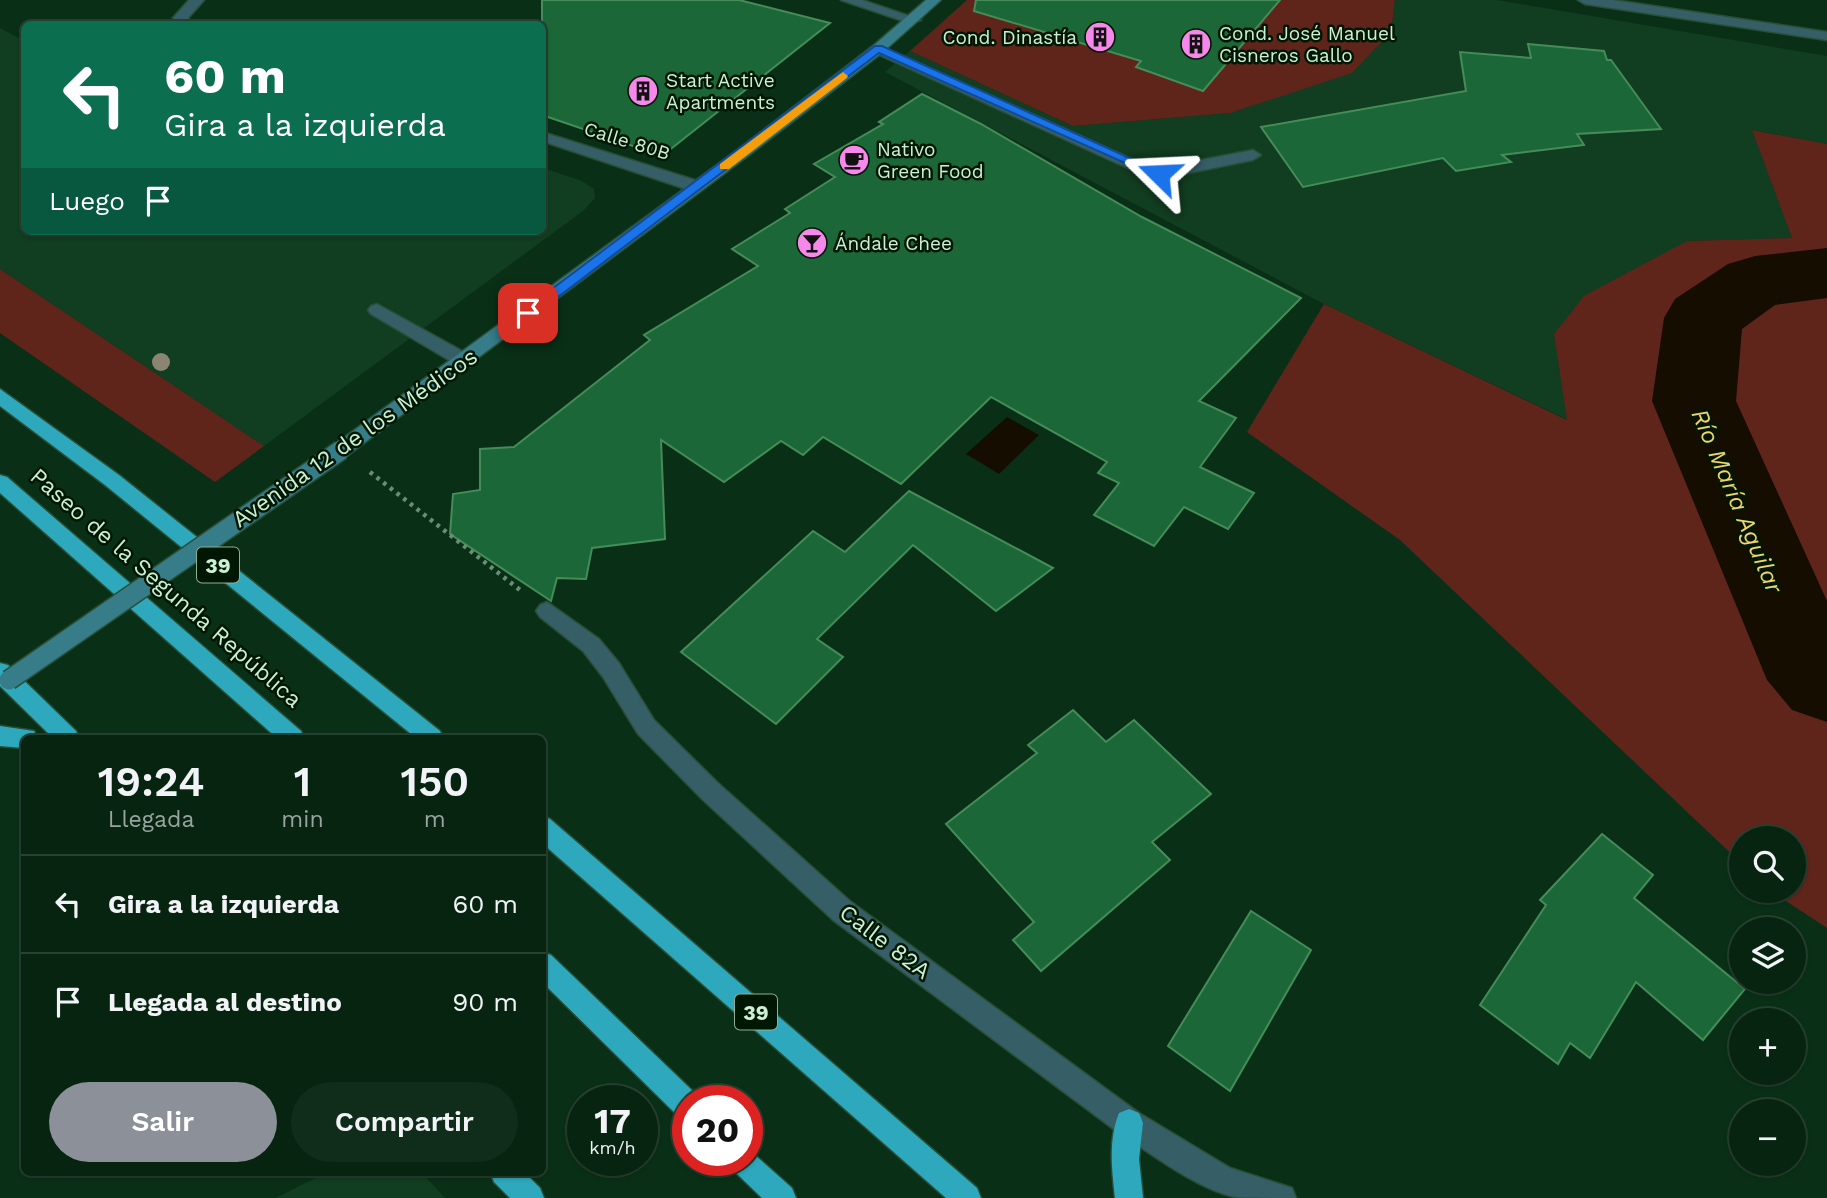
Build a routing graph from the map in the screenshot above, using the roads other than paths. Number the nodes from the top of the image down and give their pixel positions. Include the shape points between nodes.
1 (197, 0) edge
2 (848, 0) edge
3 (934, 0) edge
4 (1585, 0) edge
5 (914, 20) junction
6 (183, 21) edge
7 (1827, 36) edge
8 (878, 49) junction
9 (546, 137) edge
10 (1253, 155) dead end
11 (698, 187) junction
12 (377, 310) dead end
13 (465, 360) junction
14 (0, 396) edge
15 (0, 482) edge
16 (547, 611) road end
17 (3, 679) edge
18 (65, 735) edge
19 (290, 735) edge
20 (428, 735) edge
21 (0, 736) edge
22 (21, 738) edge
23 (546, 830) edge
24 (546, 968) edge
25 (672, 1090) edge
26 (1129, 1123) junction
27 (508, 1176) edge
28 (759, 1176) edge
29 (530, 1198) edge
30 (782, 1198) edge
31 (967, 1198) edge
32 (1129, 1198) edge
33 (1282, 1198) edge

1 - 6 street
2 - 5 street
3 - 5 main road, Avenida 12 de los Médicos
4 - 7 street
5 - 8 main road, Avenida 12 de los Médicos
8 - 10 street via 1151,173
8 - 11 main road, Avenida 12 de los Médicos
9 - 11 street, Calle 80B
11 - 13 main road, Avenida 12 de los Médicos
12 - 13 street
13 - 17 main road, Avenida 12 de los Médicos, bridge via 341,450
14 - 20 highway, Paseo de la Segunda República / 39 via 112,480
15 - 19 highway, Paseo de la Segunda República
16 - 26 street, Calle 82A via 591,645 646,727 842,911
17 - 18 highway
21 - 22 highway
23 - 31 highway, 39
24 - 25 highway
26 - 32 highway via 1125,1159
26 - 33 street, Calle 82A via 1225,1180
27 - 29 highway
28 - 30 highway

